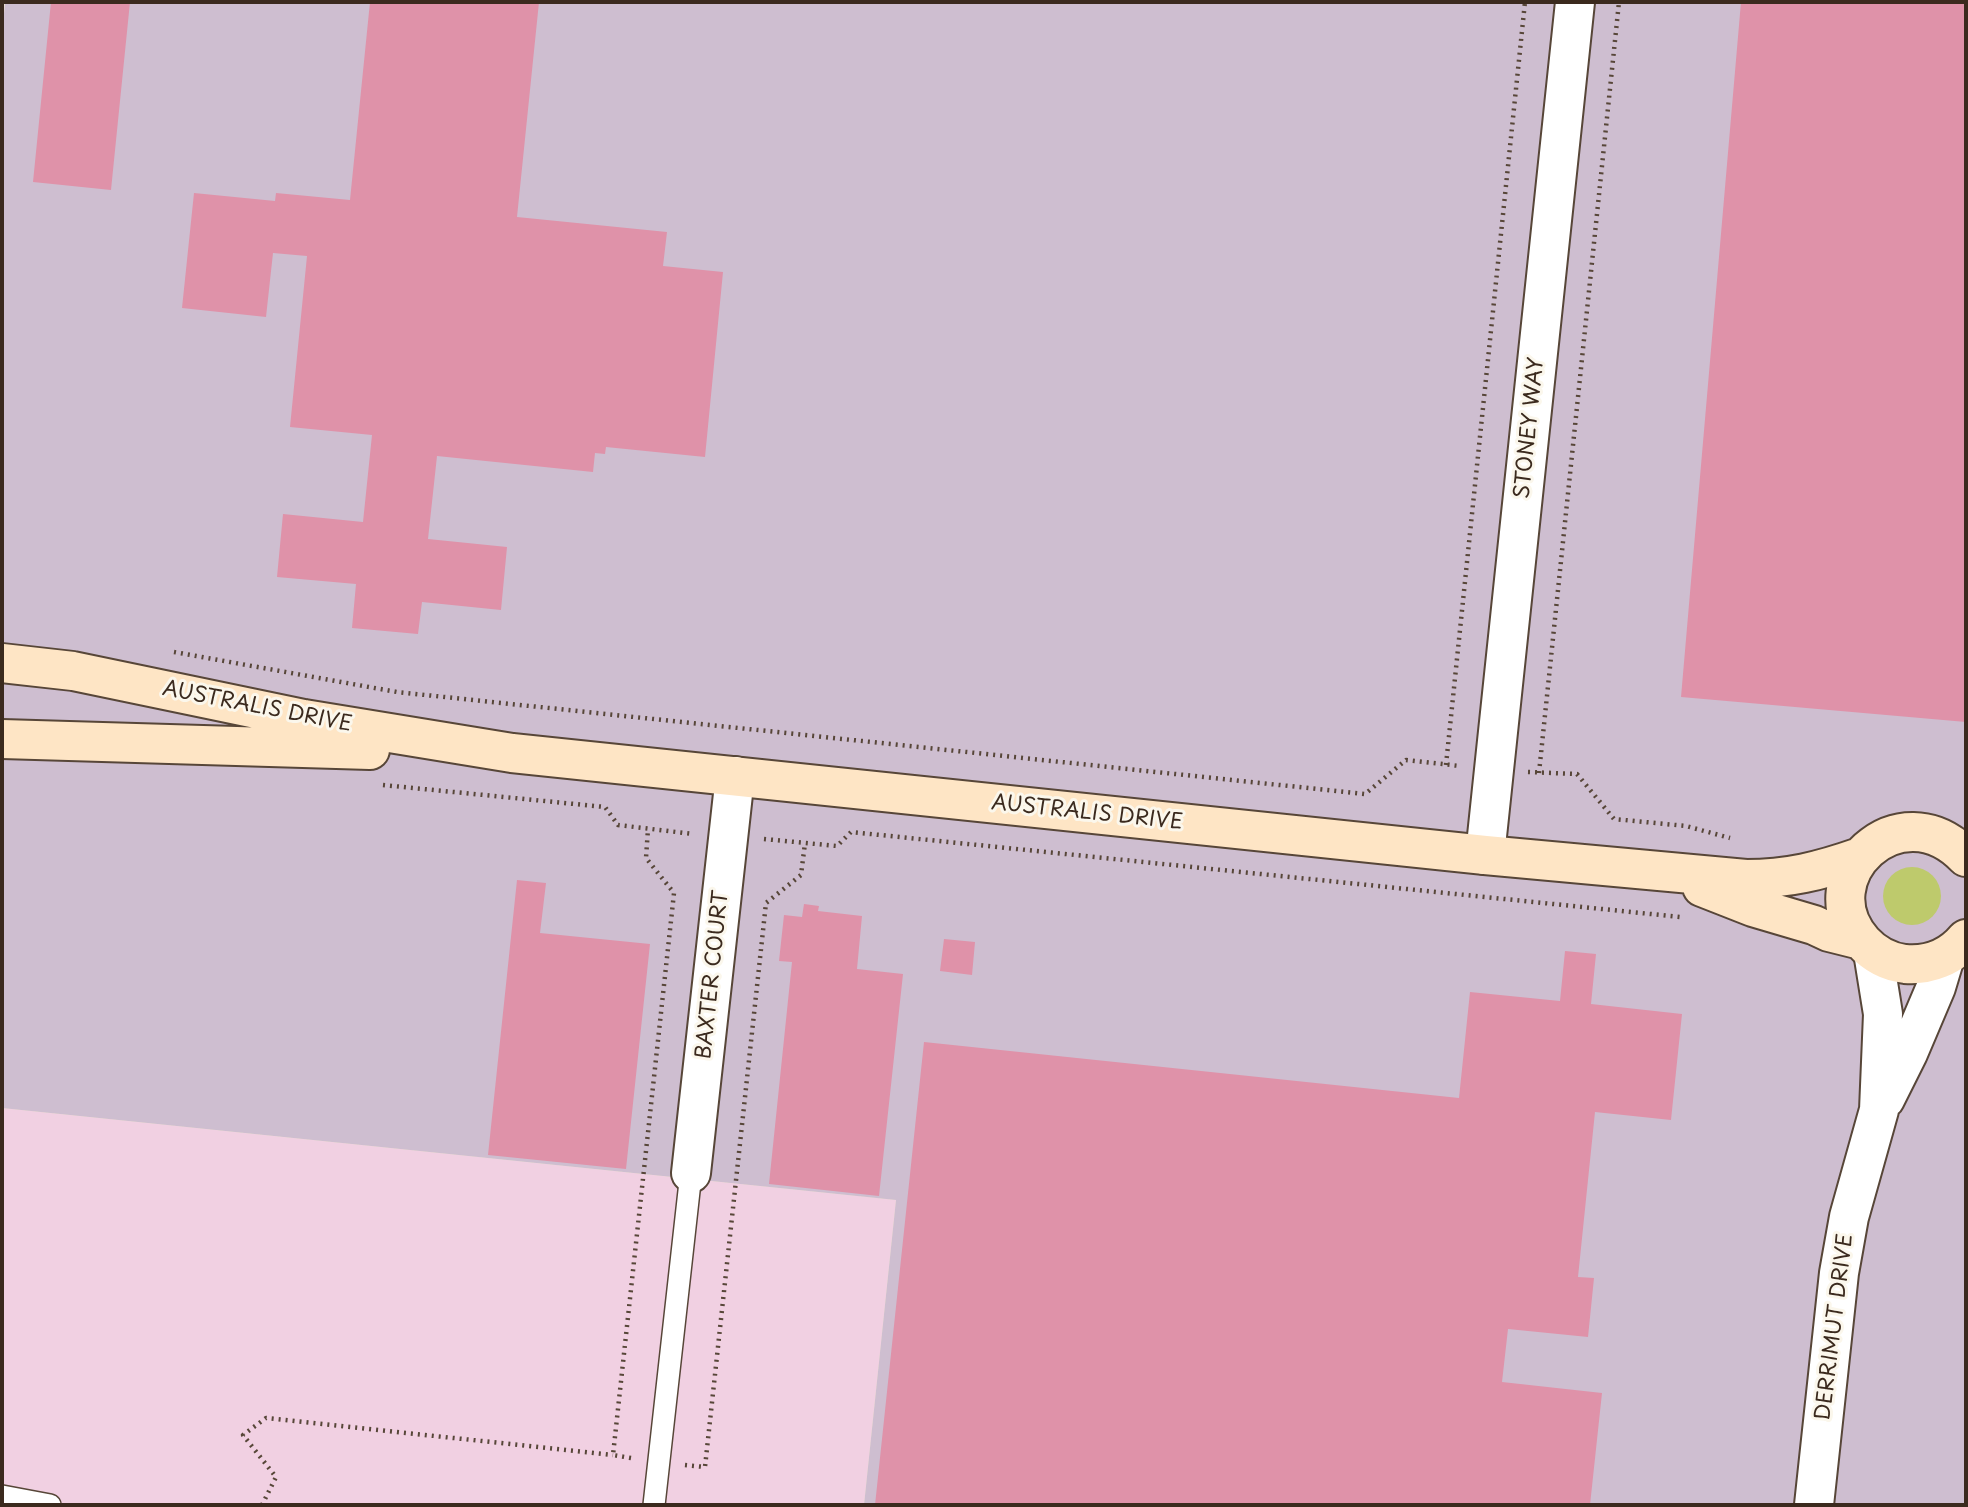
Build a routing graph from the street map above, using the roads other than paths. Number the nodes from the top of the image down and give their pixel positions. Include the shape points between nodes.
1 (1575, 2) edge
2 (2, 663) edge
3 (2, 739) edge
4 (512, 753) junction
5 (735, 776) junction
6 (1485, 855) junction
7 (1860, 857) junction
8 (1966, 857) edge
9 (1661, 871) junction
10 (1961, 944) edge
11 (1867, 946) junction
12 (1879, 1110) junction
13 (691, 1174) joint
14 (2, 1496) edge
15 (50, 1505) edge
16 (654, 1505) edge
17 (1814, 1505) edge

1 - 6 street, STONEY WAY
2 - 4 street, AUSTRALIS DRIVE via 74,671 304,719
3 - 4 street, AUSTRALIS DRIVE
4 - 5 street, AUSTRALIS DRIVE
5 - 6 street, AUSTRALIS DRIVE
5 - 13 street, BAXTER COURT
6 - 9 street, AUSTRALIS DRIVE
7 - 8 street via 1884,838 1913,831 1943,838
7 - 9 street, AUSTRALIS DRIVE via 1778,879
7 - 11 street via 1846,893 1849,918
9 - 11 street, AUSTRALIS DRIVE
10 - 11 street, AUSTRALIS DRIVE via 1923,964 1900,964
10 - 12 street, DERRIMUT DRIVE
11 - 12 street, DERRIMUT DRIVE via 1883,1014
12 - 17 street, DERRIMUT DRIVE via 1849,1217 1839,1273
13 - 16 lane
14 - 15 lane

